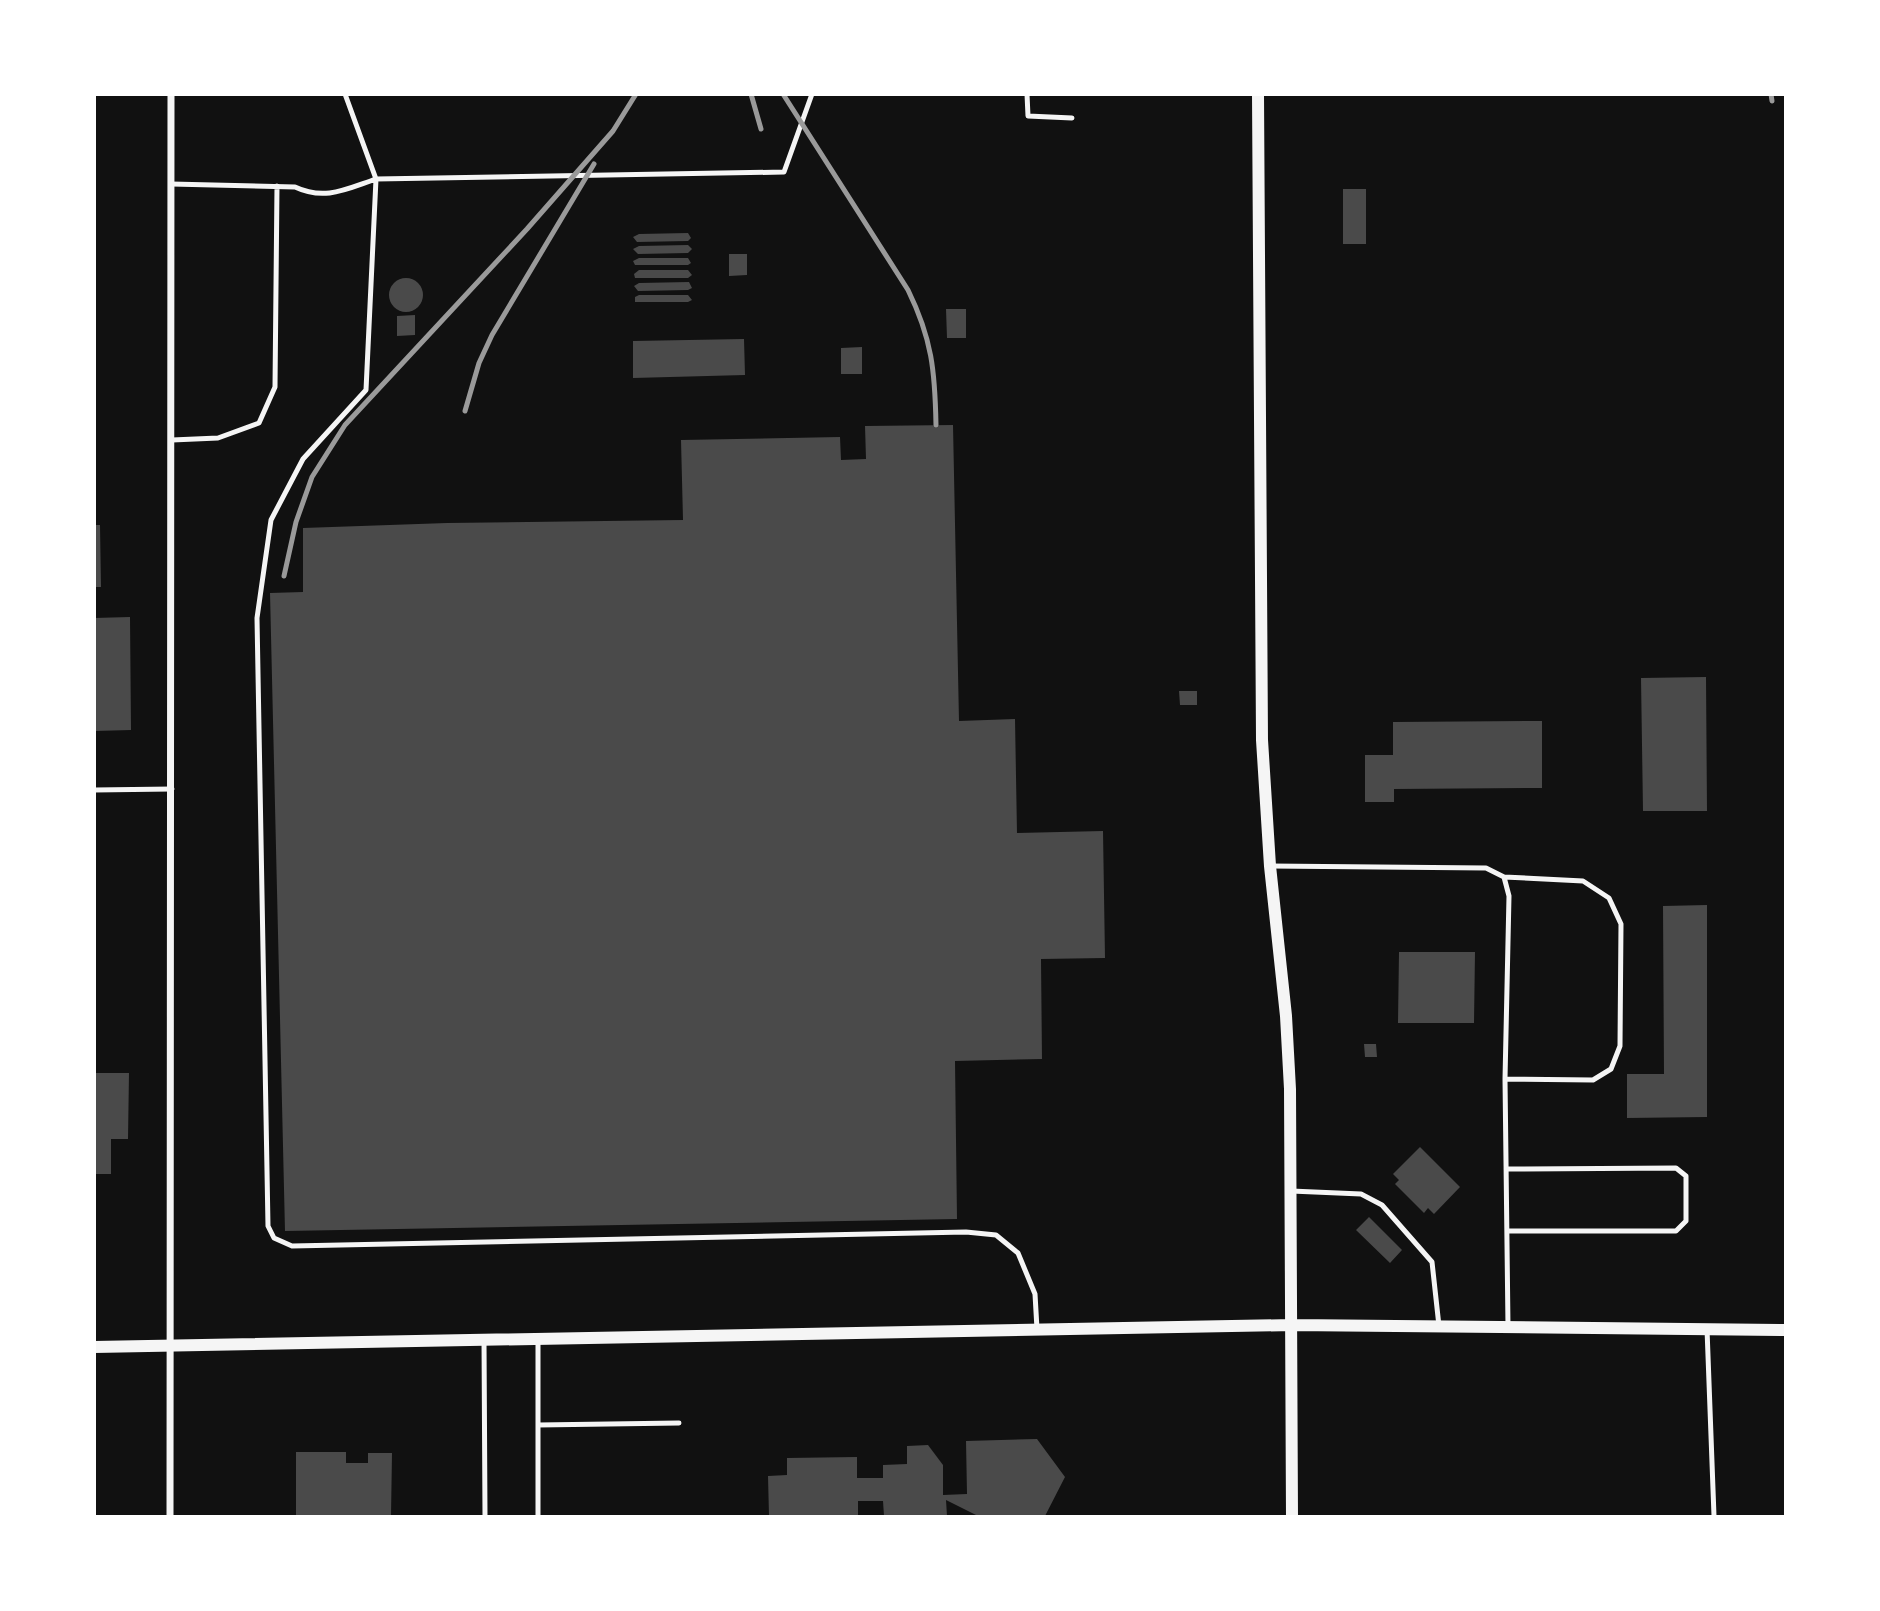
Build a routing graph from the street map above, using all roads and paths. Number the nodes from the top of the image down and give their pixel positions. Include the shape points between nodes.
1 (172, 94) edge
2 (345, 94) edge
3 (812, 94) edge
4 (1027, 94) edge
5 (1258, 94) edge
6 (1072, 118) dead end
7 (376, 179) junction
8 (172, 184) junction
9 (277, 186) junction
10 (172, 440) junction
11 (172, 789) junction
12 (94, 790) edge
13 (1270, 866) junction
14 (1504, 877) junction
15 (1506, 1079) junction
16 (1506, 1169) junction
17 (1291, 1191) junction
18 (1507, 1231) junction
19 (1292, 1325) junction
20 (1439, 1325) junction
21 (1508, 1326) junction
22 (1037, 1329) junction
23 (1707, 1329) junction
24 (1786, 1330) edge
25 (538, 1339) junction
26 (484, 1340) junction
27 (172, 1345) junction
28 (94, 1347) edge
29 (679, 1423) dead end
30 (538, 1425) junction
31 (170, 1517) edge
32 (485, 1517) edge
33 (538, 1517) edge
34 (1292, 1517) edge
35 (1714, 1517) edge

1 - 8 street
2 - 7 lane
3 - 7 lane via 784,172
4 - 6 lane via 1028,116
5 - 13 street via 1260,620
7 - 9 lane via 331,194
7 - 22 lane via 366,390 303,459 271,520 257,618 268,1226 274,1238 292,1246 952,1232 996,1235 1018,1253 1029,1274
8 - 9 lane
8 - 10 street
9 - 10 lane via 275,387 259,423 218,438
10 - 11 street
11 - 12 lane
11 - 27 street
13 - 14 lane via 1486,868
13 - 17 street via 1286,1016
14 - 15 lane via 1509,896
14 - 15 lane via 1583,881 1609,898 1621,924 1620,1046 1611,1069 1593,1080
15 - 16 lane
16 - 18 lane
16 - 18 lane via 1676,1168 1686,1176 1686,1221 1676,1231
17 - 19 street
17 - 20 lane via 1361,1194 1382,1205 1432,1262
18 - 21 lane
19 - 20 street
19 - 22 street
19 - 34 street
20 - 21 street
21 - 23 street
22 - 25 street
23 - 24 street
23 - 35 lane
25 - 26 street
25 - 30 lane
26 - 27 street
26 - 32 lane
27 - 28 street
27 - 31 street
29 - 30 lane
30 - 33 lane

